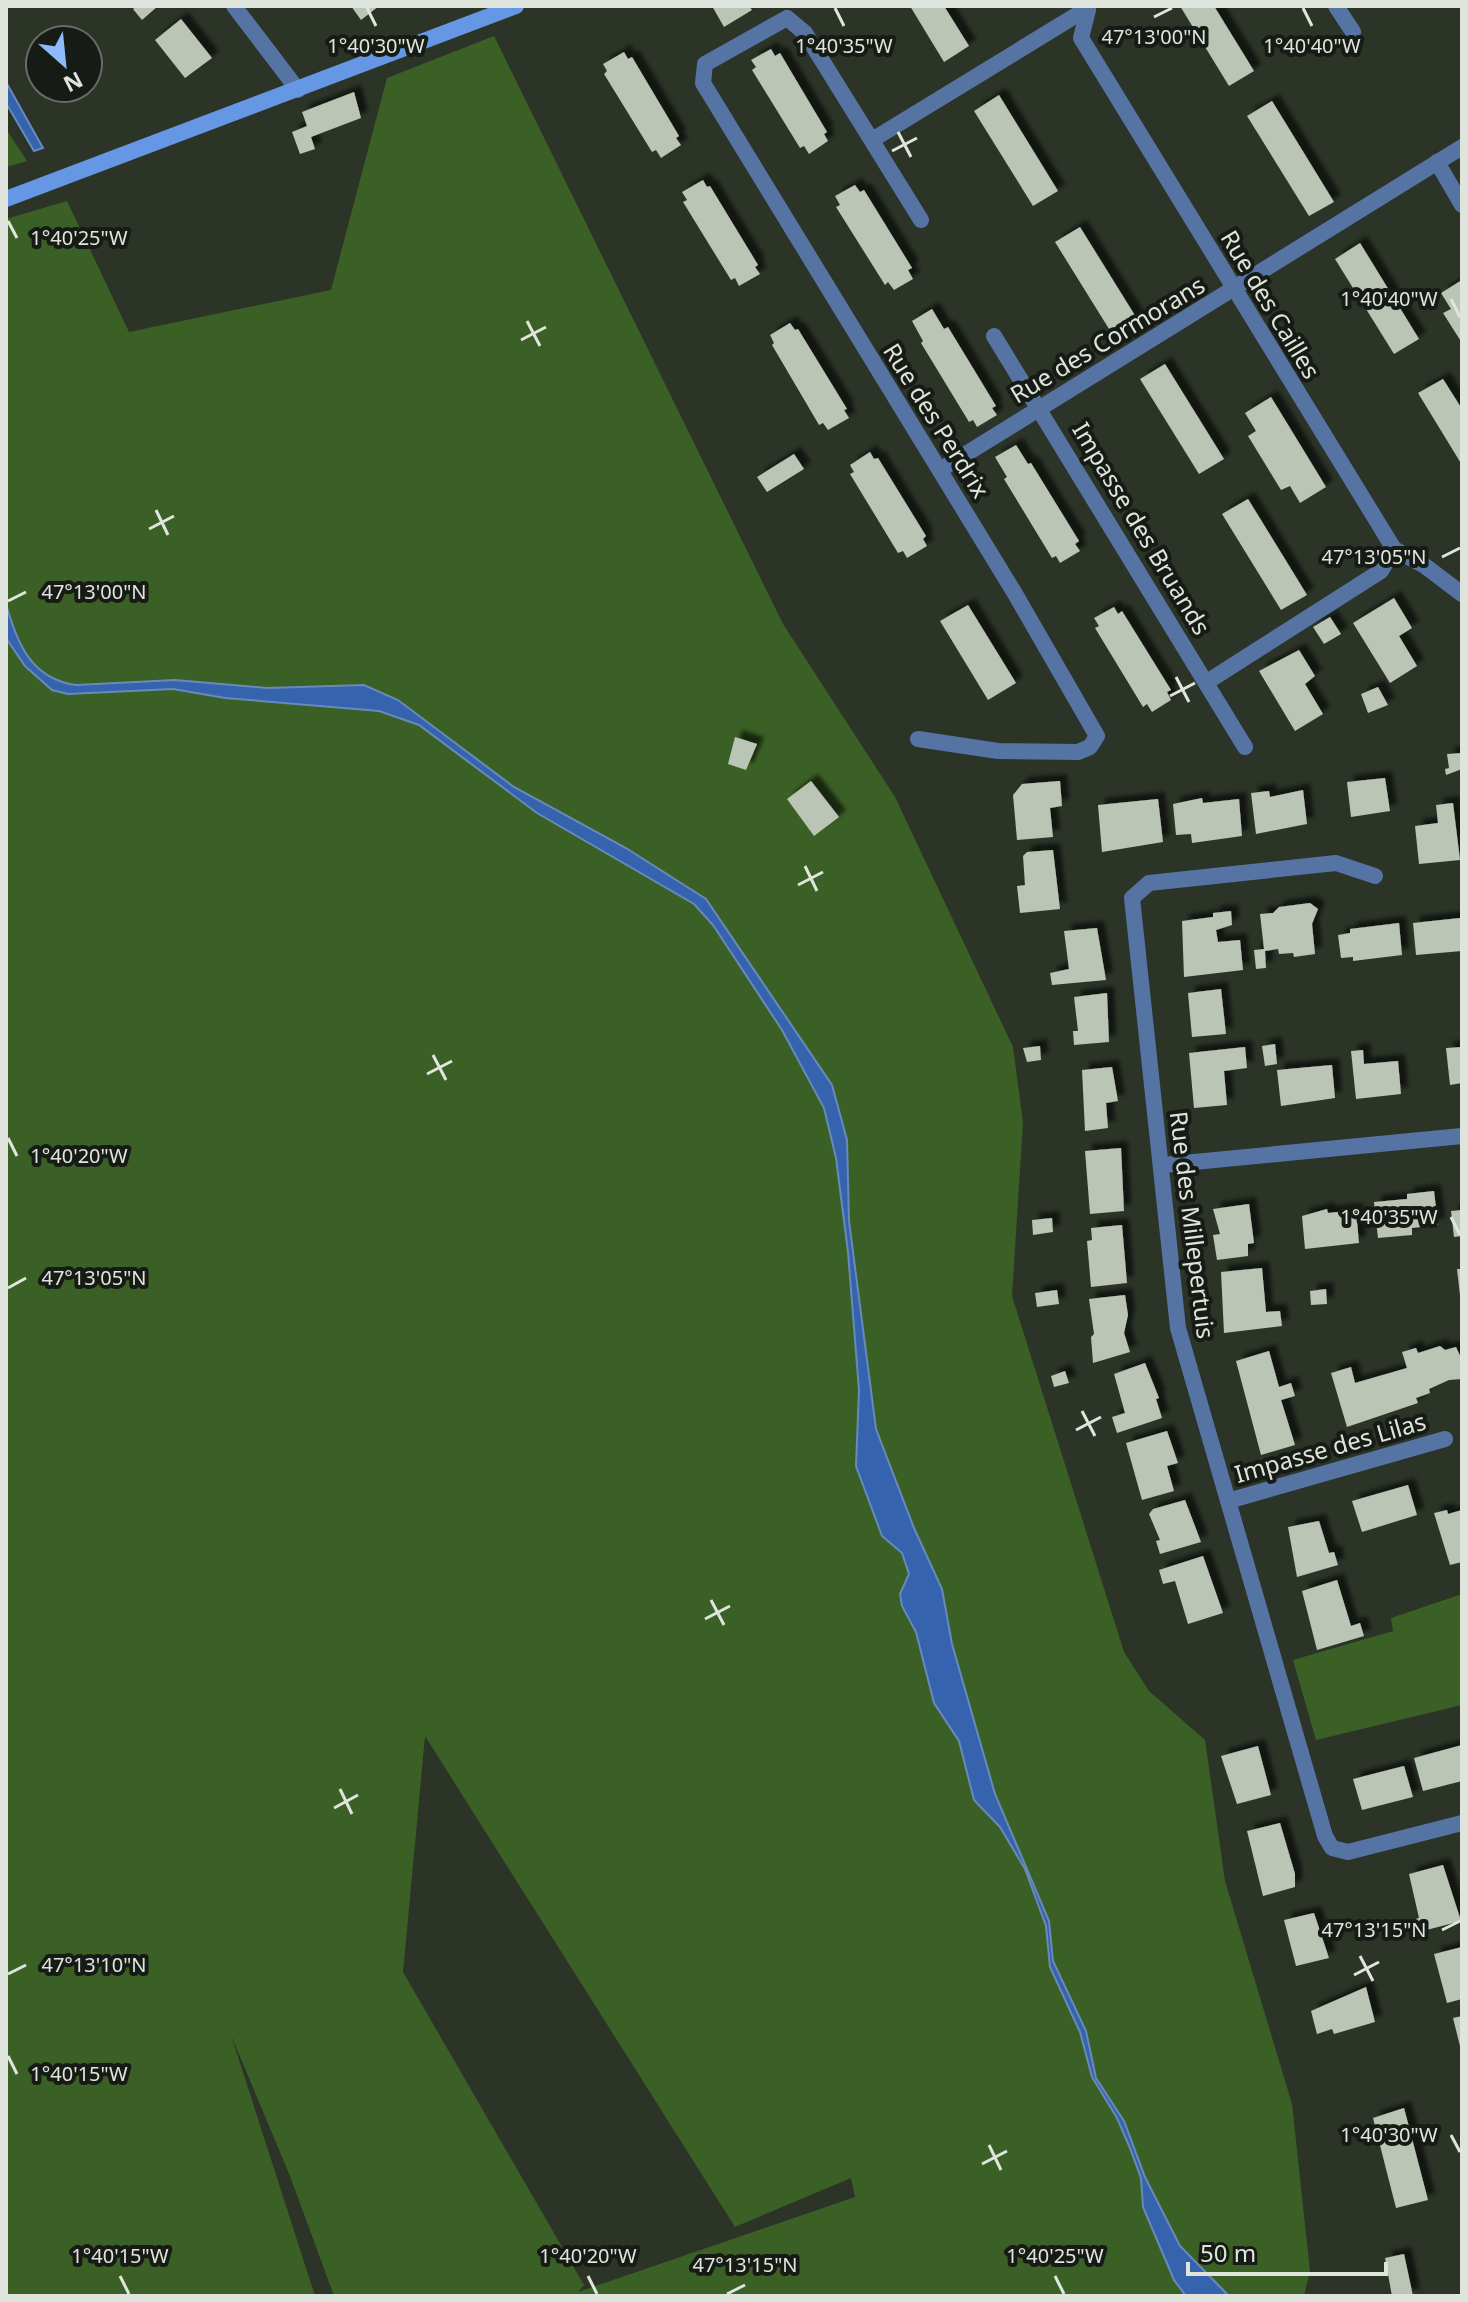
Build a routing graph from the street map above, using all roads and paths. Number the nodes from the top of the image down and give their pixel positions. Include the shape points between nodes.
1 (234, 6) edge
2 (516, 6) edge
3 (796, 6) edge
4 (1336, 6) edge
5 (1088, 8) edge
6 (800, 29) junction
7 (1353, 32) dead end
8 (298, 90) junction
9 (872, 140) junction
10 (1462, 147) edge
11 (1437, 162) junction
12 (6, 199) edge
13 (1462, 205) edge
14 (921, 220) dead end
15 (1234, 290) junction
16 (994, 336) dead end
17 (1040, 406) junction
18 (940, 470) junction
19 (1394, 549) junction
20 (1462, 594) edge
21 (1207, 682) junction
22 (918, 739) dead end
23 (1245, 747) dead end
24 (1375, 876) dead end
25 (1462, 1136) edge
26 (1163, 1165) junction
27 (1445, 1439) dead end
28 (1228, 1501) junction
29 (1462, 1823) edge

1 - 8 street
2 - 8 street
3 - 6 street
4 - 7 street
5 - 9 street, Rue des Cailles
5 - 15 street, Rue des Cailles via 1081,38
6 - 9 street
6 - 18 street, Rue des Perdrix via 787,18 760,33 705,64 703,83
8 - 12 street
9 - 14 street
10 - 11 street, Rue des Cormorans
11 - 13 street
11 - 15 street, Rue des Cormorans
15 - 17 street, Rue des Cormorans
15 - 19 street, Rue des Cailles
16 - 17 street, Impasse des Bruands
17 - 18 street, Rue des Cormorans
17 - 21 street, Impasse des Bruands
18 - 22 street, Rue des Perdrix via 1097,736 1078,752 998,751
19 - 20 street, Rue des Cailles
19 - 21 street via 1381,571
21 - 23 street, Impasse des Bruands
24 - 26 street, Rue des Millepertuis via 1336,863 1149,883 1132,898
25 - 26 street
26 - 28 street, Rue des Millepertuis via 1178,1328
27 - 28 street, Impasse des Lilas
28 - 29 street, Rue des Millepertuis via 1332,1848 1348,1852

